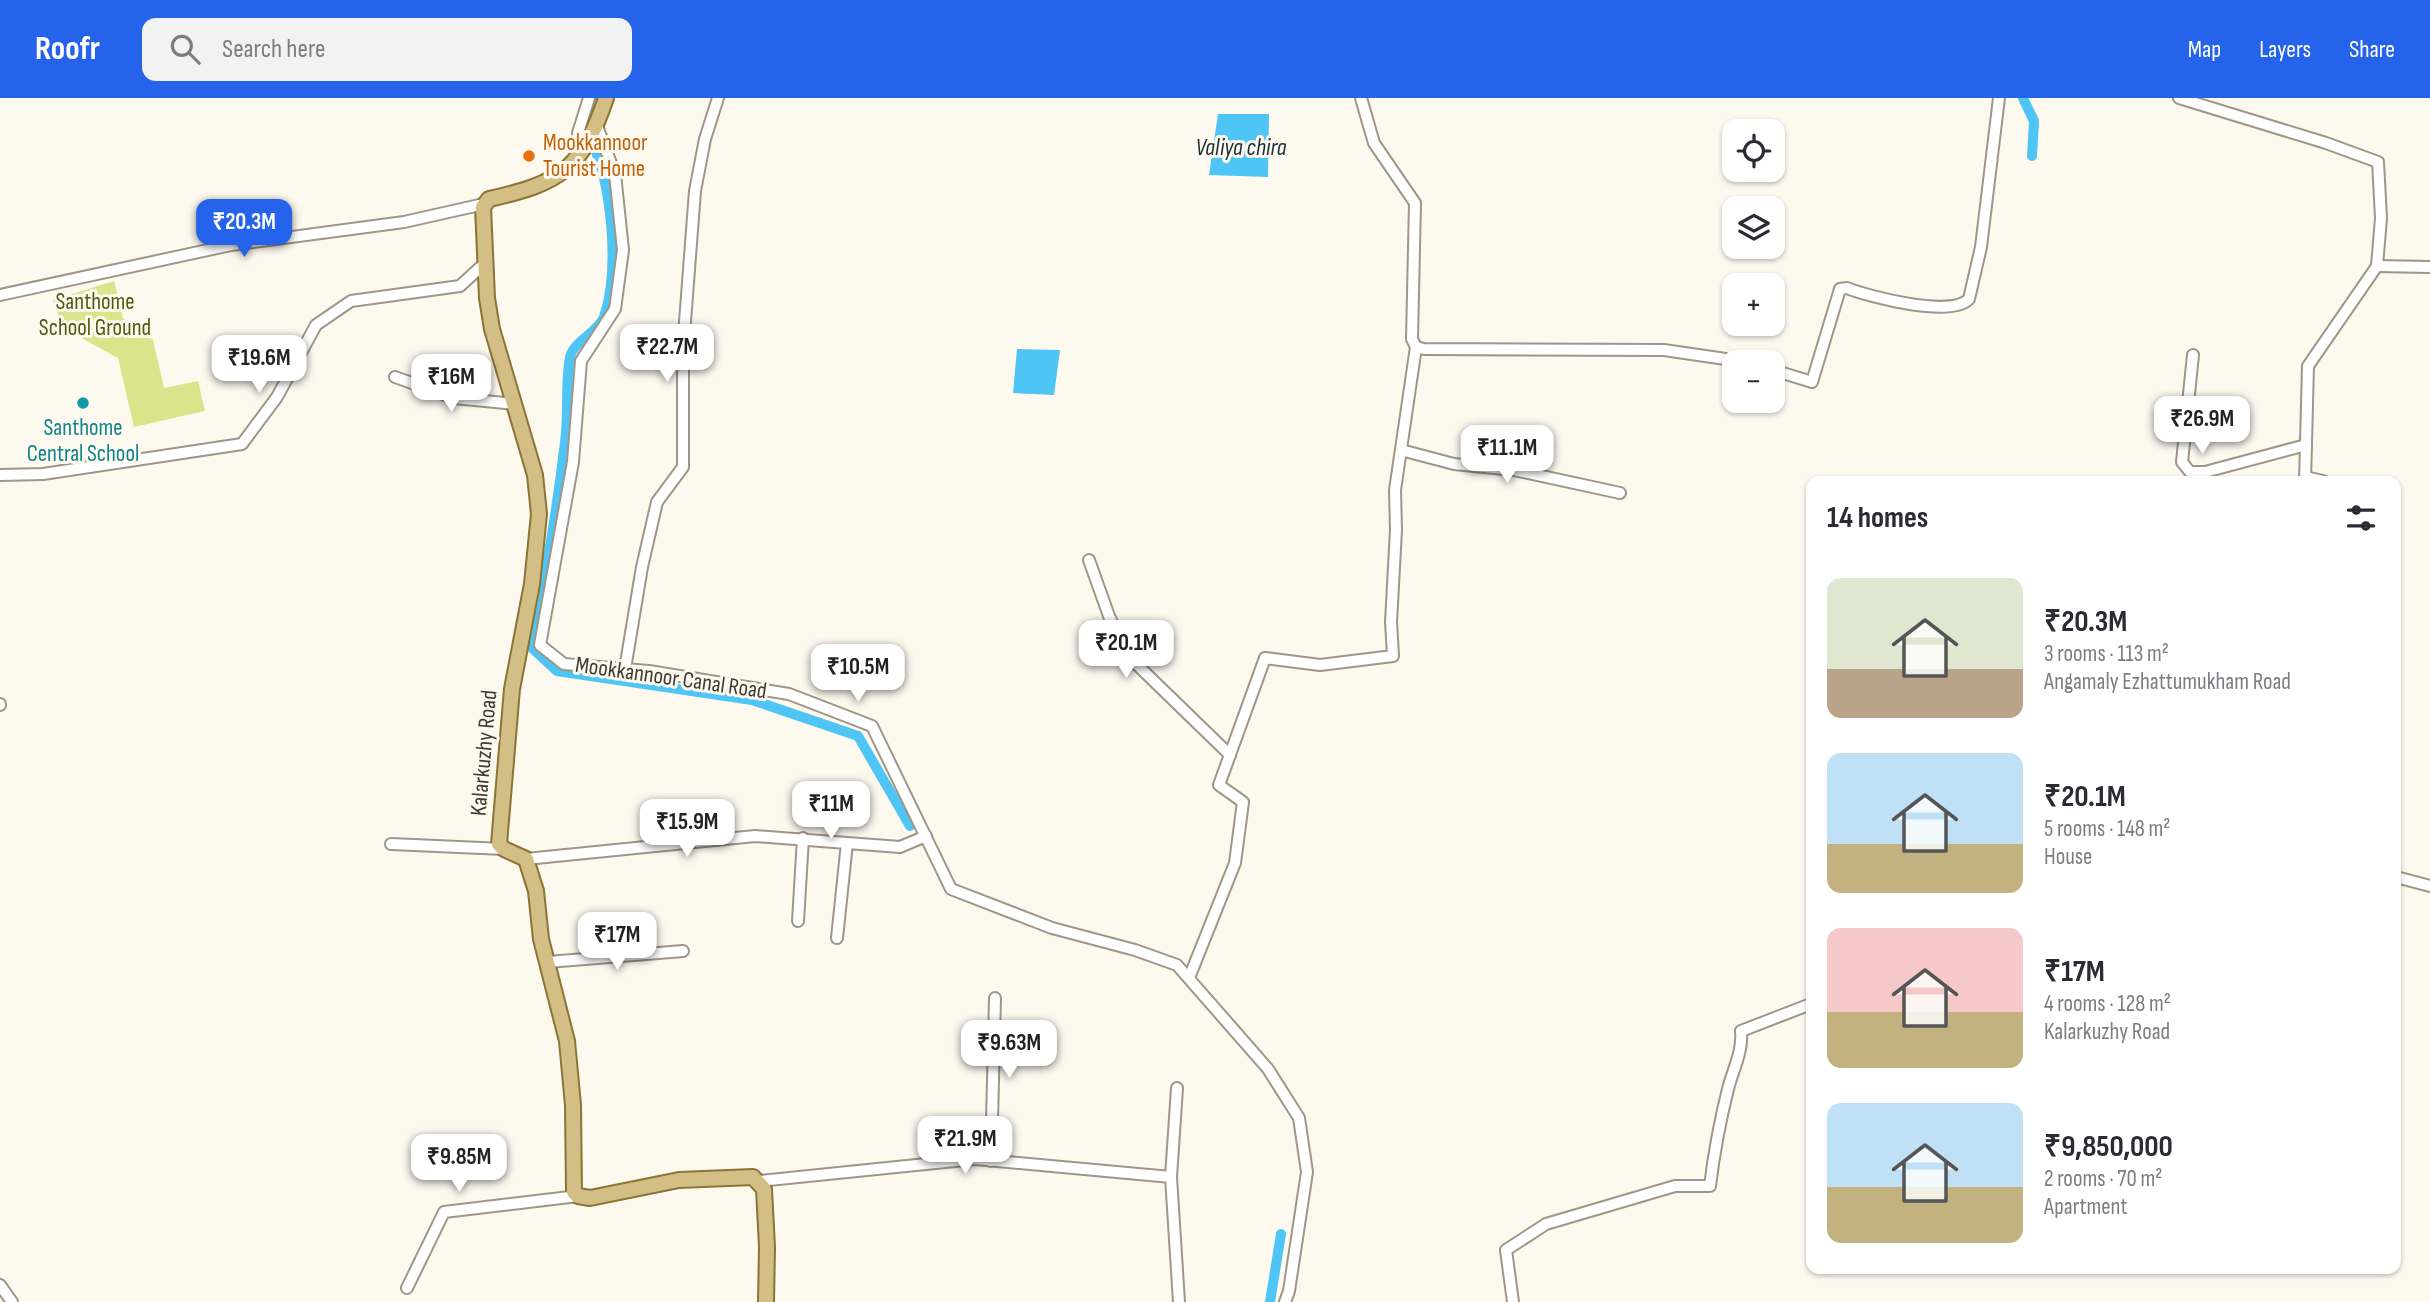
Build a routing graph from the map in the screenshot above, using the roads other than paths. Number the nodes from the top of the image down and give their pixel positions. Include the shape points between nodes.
1 (589, 98) edge
2 (606, 98) edge
3 (718, 98) edge
4 (1361, 98) edge
5 (1999, 98) edge
6 (2179, 98) edge
7 (590, 140) junction
8 (484, 204) junction
9 (485, 263) junction
10 (2376, 266) junction
11 (2430, 267) edge
12 (0, 295) edge
13 (1416, 347) junction
14 (2193, 355) dead end
15 (1722, 358) edge
16 (1785, 374) edge
17 (395, 377) dead end
18 (515, 404) junction
19 (2306, 445) junction
20 (1401, 450) junction
21 (0, 475) edge
22 (2305, 476) edge
23 (1620, 493) dead end
24 (1089, 560) dead end
25 (625, 669) junction
26 (1230, 755) junction
27 (926, 836) junction
28 (803, 838) junction
29 (847, 843) junction
30 (391, 844) dead end
31 (504, 849) junction
32 (526, 859) junction
33 (2401, 878) edge
34 (2430, 886) edge
35 (798, 921) dead end
36 (838, 938) dead end
37 (683, 951) dead end
38 (548, 962) junction
39 (1189, 978) junction
40 (995, 998) dead end
41 (1806, 1006) edge
42 (1177, 1088) dead end
43 (991, 1161) junction
44 (1171, 1177) junction
45 (760, 1181) junction
46 (578, 1196) junction
47 (0, 1285) edge
48 (407, 1288) dead end
49 (12, 1302) edge
50 (766, 1302) edge
51 (1179, 1302) edge
52 (1284, 1302) edge
53 (1513, 1302) edge

1 - 7 street via 578,133
2 - 7 main road
3 - 25 street via 695,191 683,348 683,467 657,502
4 - 13 street via 1374,143 1415,203 1412,339
5 - 16 street via 1981,247 1969,299 1950,307 1840,289 1812,382
6 - 10 street via 2378,162 2381,218
7 - 8 main road via 552,179
7 - 25 street, Mookkannoor Canal Road via 615,174 623,250 615,309 581,361 573,463 540,645 564,664
8 - 9 main road, Kalarkuzhy Road
8 - 12 street via 404,222 231,245
9 - 18 main road, Kalarkuzhy Road via 492,329
9 - 21 street via 460,286 351,301 316,325 277,397 242,444 43,474
10 - 11 street
10 - 19 street via 2308,366
13 - 15 street via 1664,350
13 - 20 street
14 - 19 street via 2182,463 2190,472
17 - 18 street via 454,398
18 - 31 main road, Kalarkuzhy Road via 535,475 539,514 534,572 512,689 499,836
19 - 22 street
20 - 23 street via 1454,464 1514,470
20 - 26 street via 1395,490 1394,656 1320,665 1265,658
24 - 26 street via 1128,656
25 - 27 street, Mookkannoor Canal Road via 789,694 873,726
26 - 39 street via 1219,785 1243,802 1236,863
27 - 29 street via 900,847
27 - 39 street, Mookkannoor Canal Road via 951,889 1052,928 1156,957 1177,965
28 - 29 street
28 - 32 street via 755,836
28 - 35 street
29 - 36 street
30 - 31 street
31 - 32 main road, Kalarkuzhy Road
32 - 38 main road
33 - 34 street
37 - 38 street
38 - 46 main road via 567,1041 573,1185
39 - 52 street, Mookkannoor Canal Road via 1268,1069 1299,1118 1307,1172 1292,1279
40 - 43 street
41 - 53 street via 1741,1031 1742,1046 1720,1119 1710,1186 1675,1186 1546,1224 1506,1250
42 - 44 street
43 - 44 street
43 - 45 street
44 - 51 street
45 - 46 main road via 743,1175 679,1180 590,1198
45 - 50 main road via 767,1247
46 - 48 street via 444,1212
47 - 49 street

